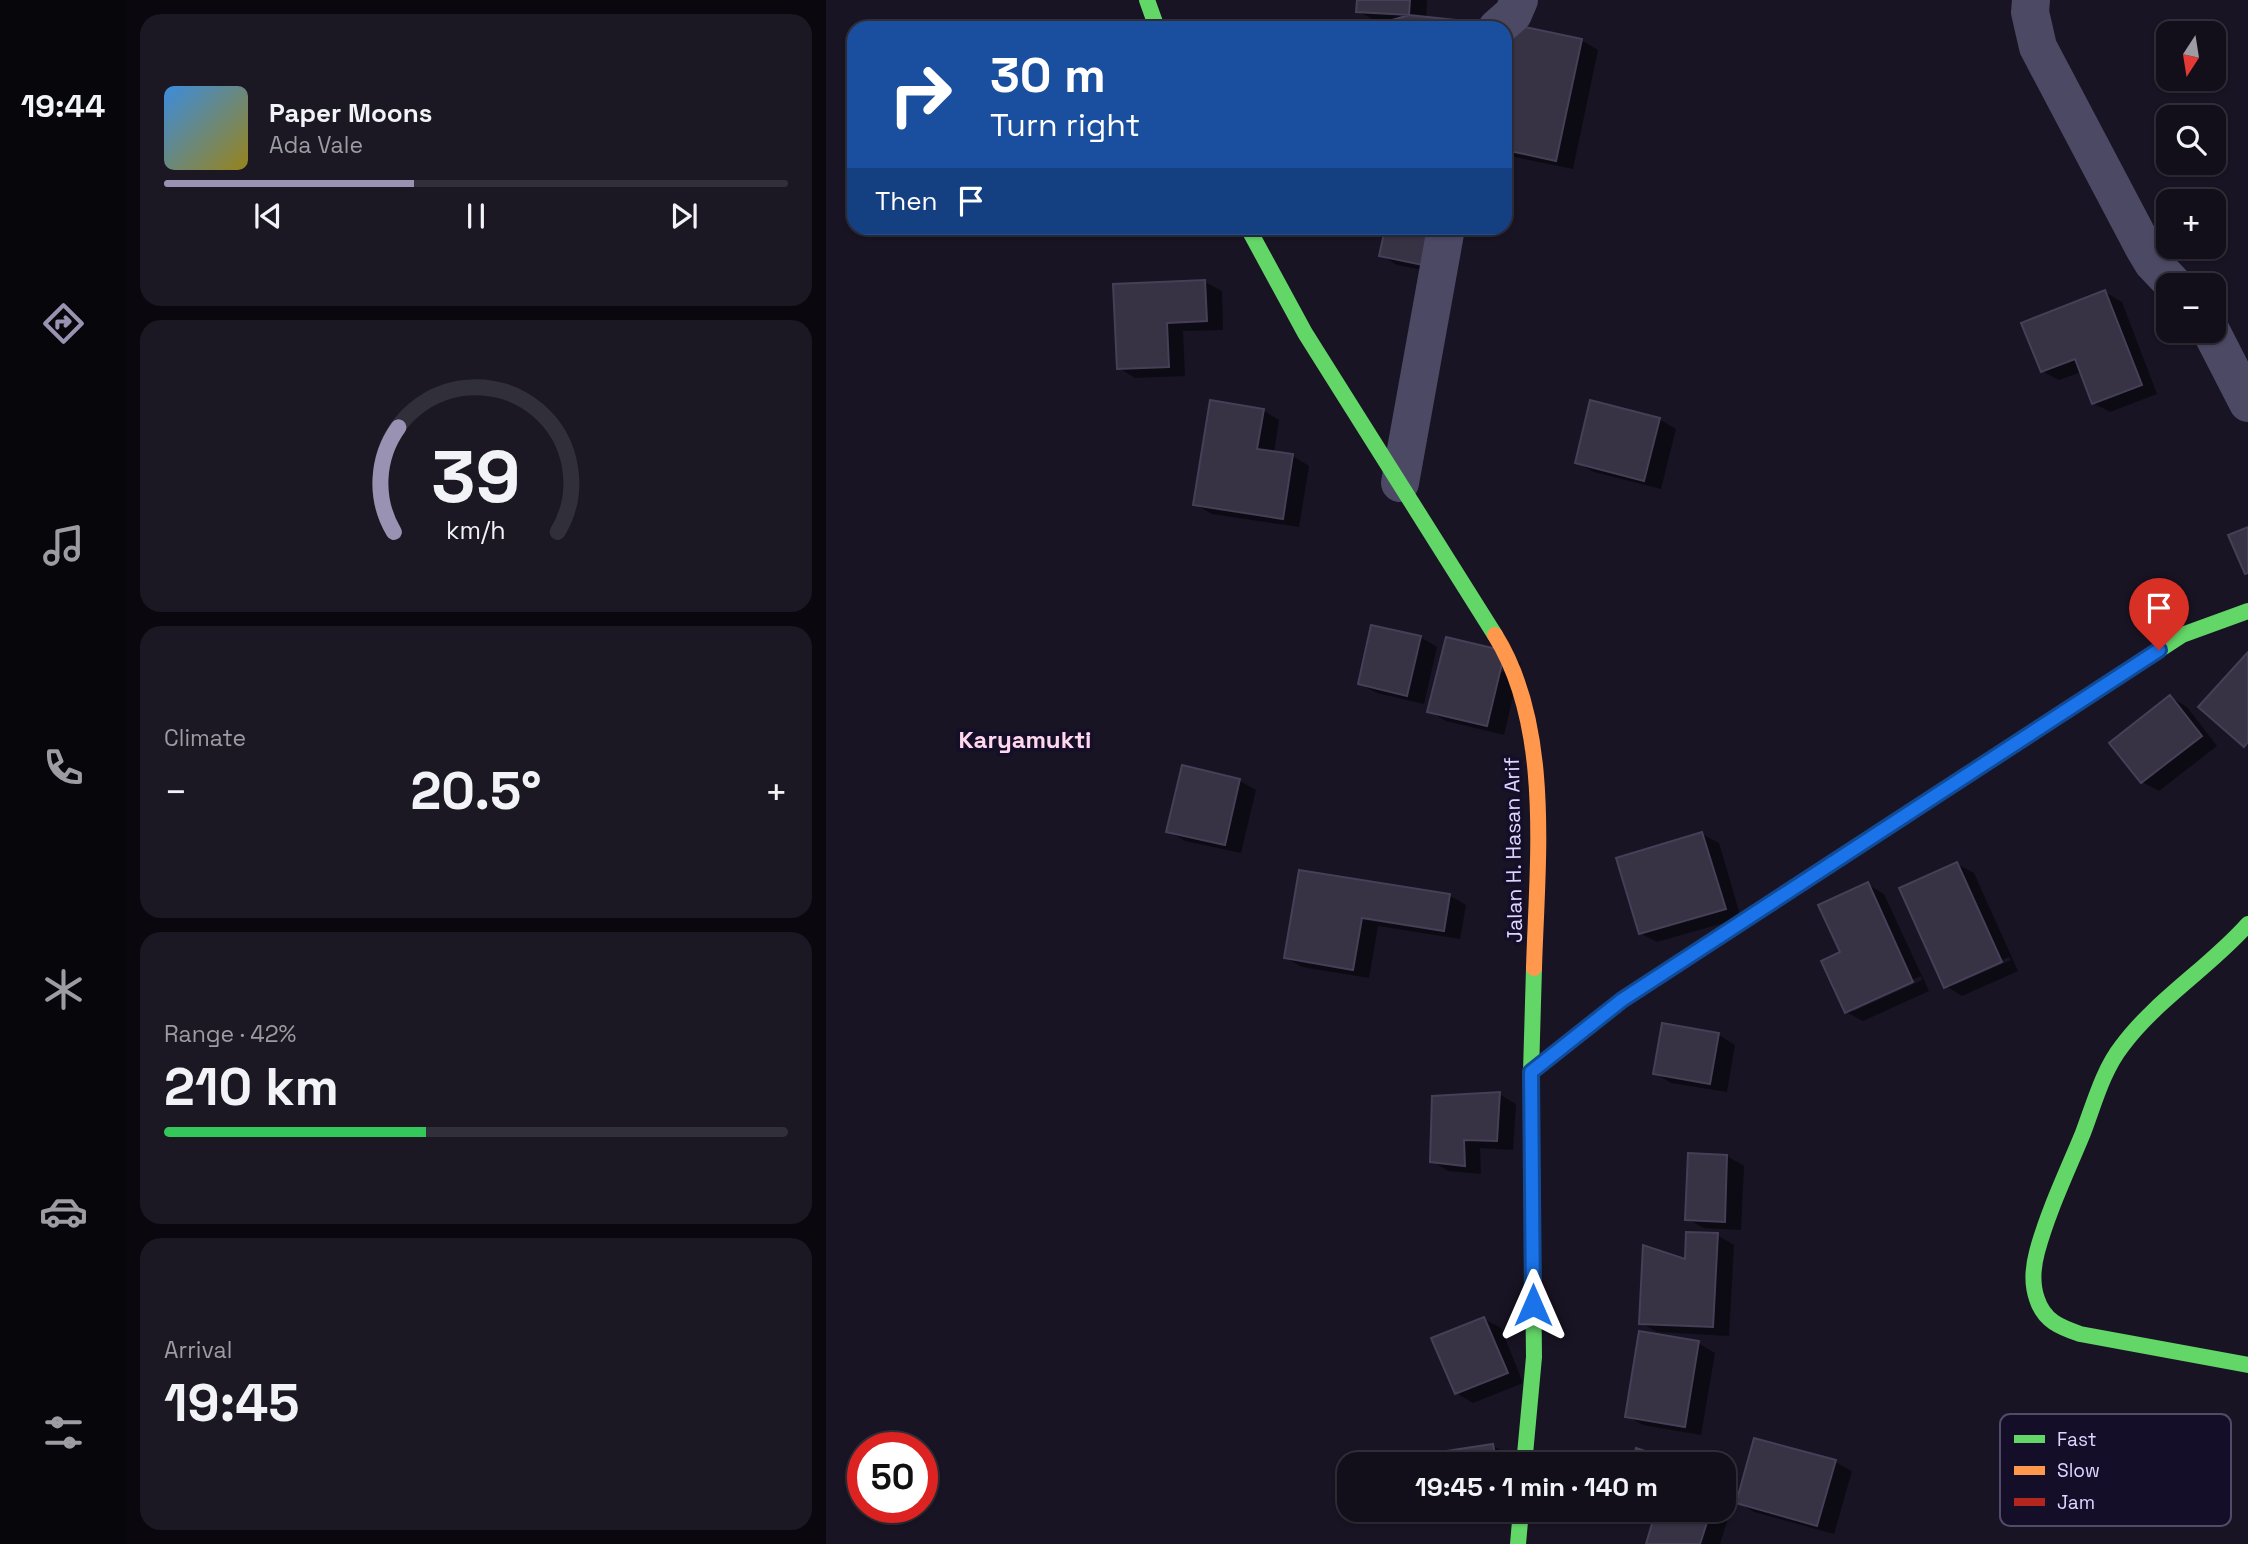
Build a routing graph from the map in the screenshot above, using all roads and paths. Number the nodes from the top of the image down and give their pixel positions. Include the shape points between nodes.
1 (1147, 0) edge
2 (1519, 0) edge
3 (2031, 0) edge
4 (1154, 21) edge
5 (1505, 21) edge
6 (1252, 235) edge
7 (1445, 235) edge
8 (2163, 273) edge
9 (2217, 343) edge
10 (2248, 403) edge
11 (1400, 483) junction
12 (2248, 611) edge
13 (2248, 924) edge
14 (1531, 1072) junction
15 (2248, 1365) edge
16 (1525, 1452) edge
17 (1520, 1522) edge
18 (1518, 1544) edge

1 - 4 street
2 - 5 street
3 - 8 street via 2038,47 2144,248
6 - 11 street, Jalan H. Hasan Arif via 1306,333
7 - 11 street
9 - 10 street
11 - 14 street, Jalan H. Hasan Arif via 1506,651 1525,704 1537,773
12 - 14 street via 2182,635 1622,1000
13 - 15 street via 2133,1031 2113,1057 2048,1221 2033,1276 2044,1315 2059,1327
14 - 16 street, Jalan H. Hasan Arif via 1534,1357
17 - 18 street

